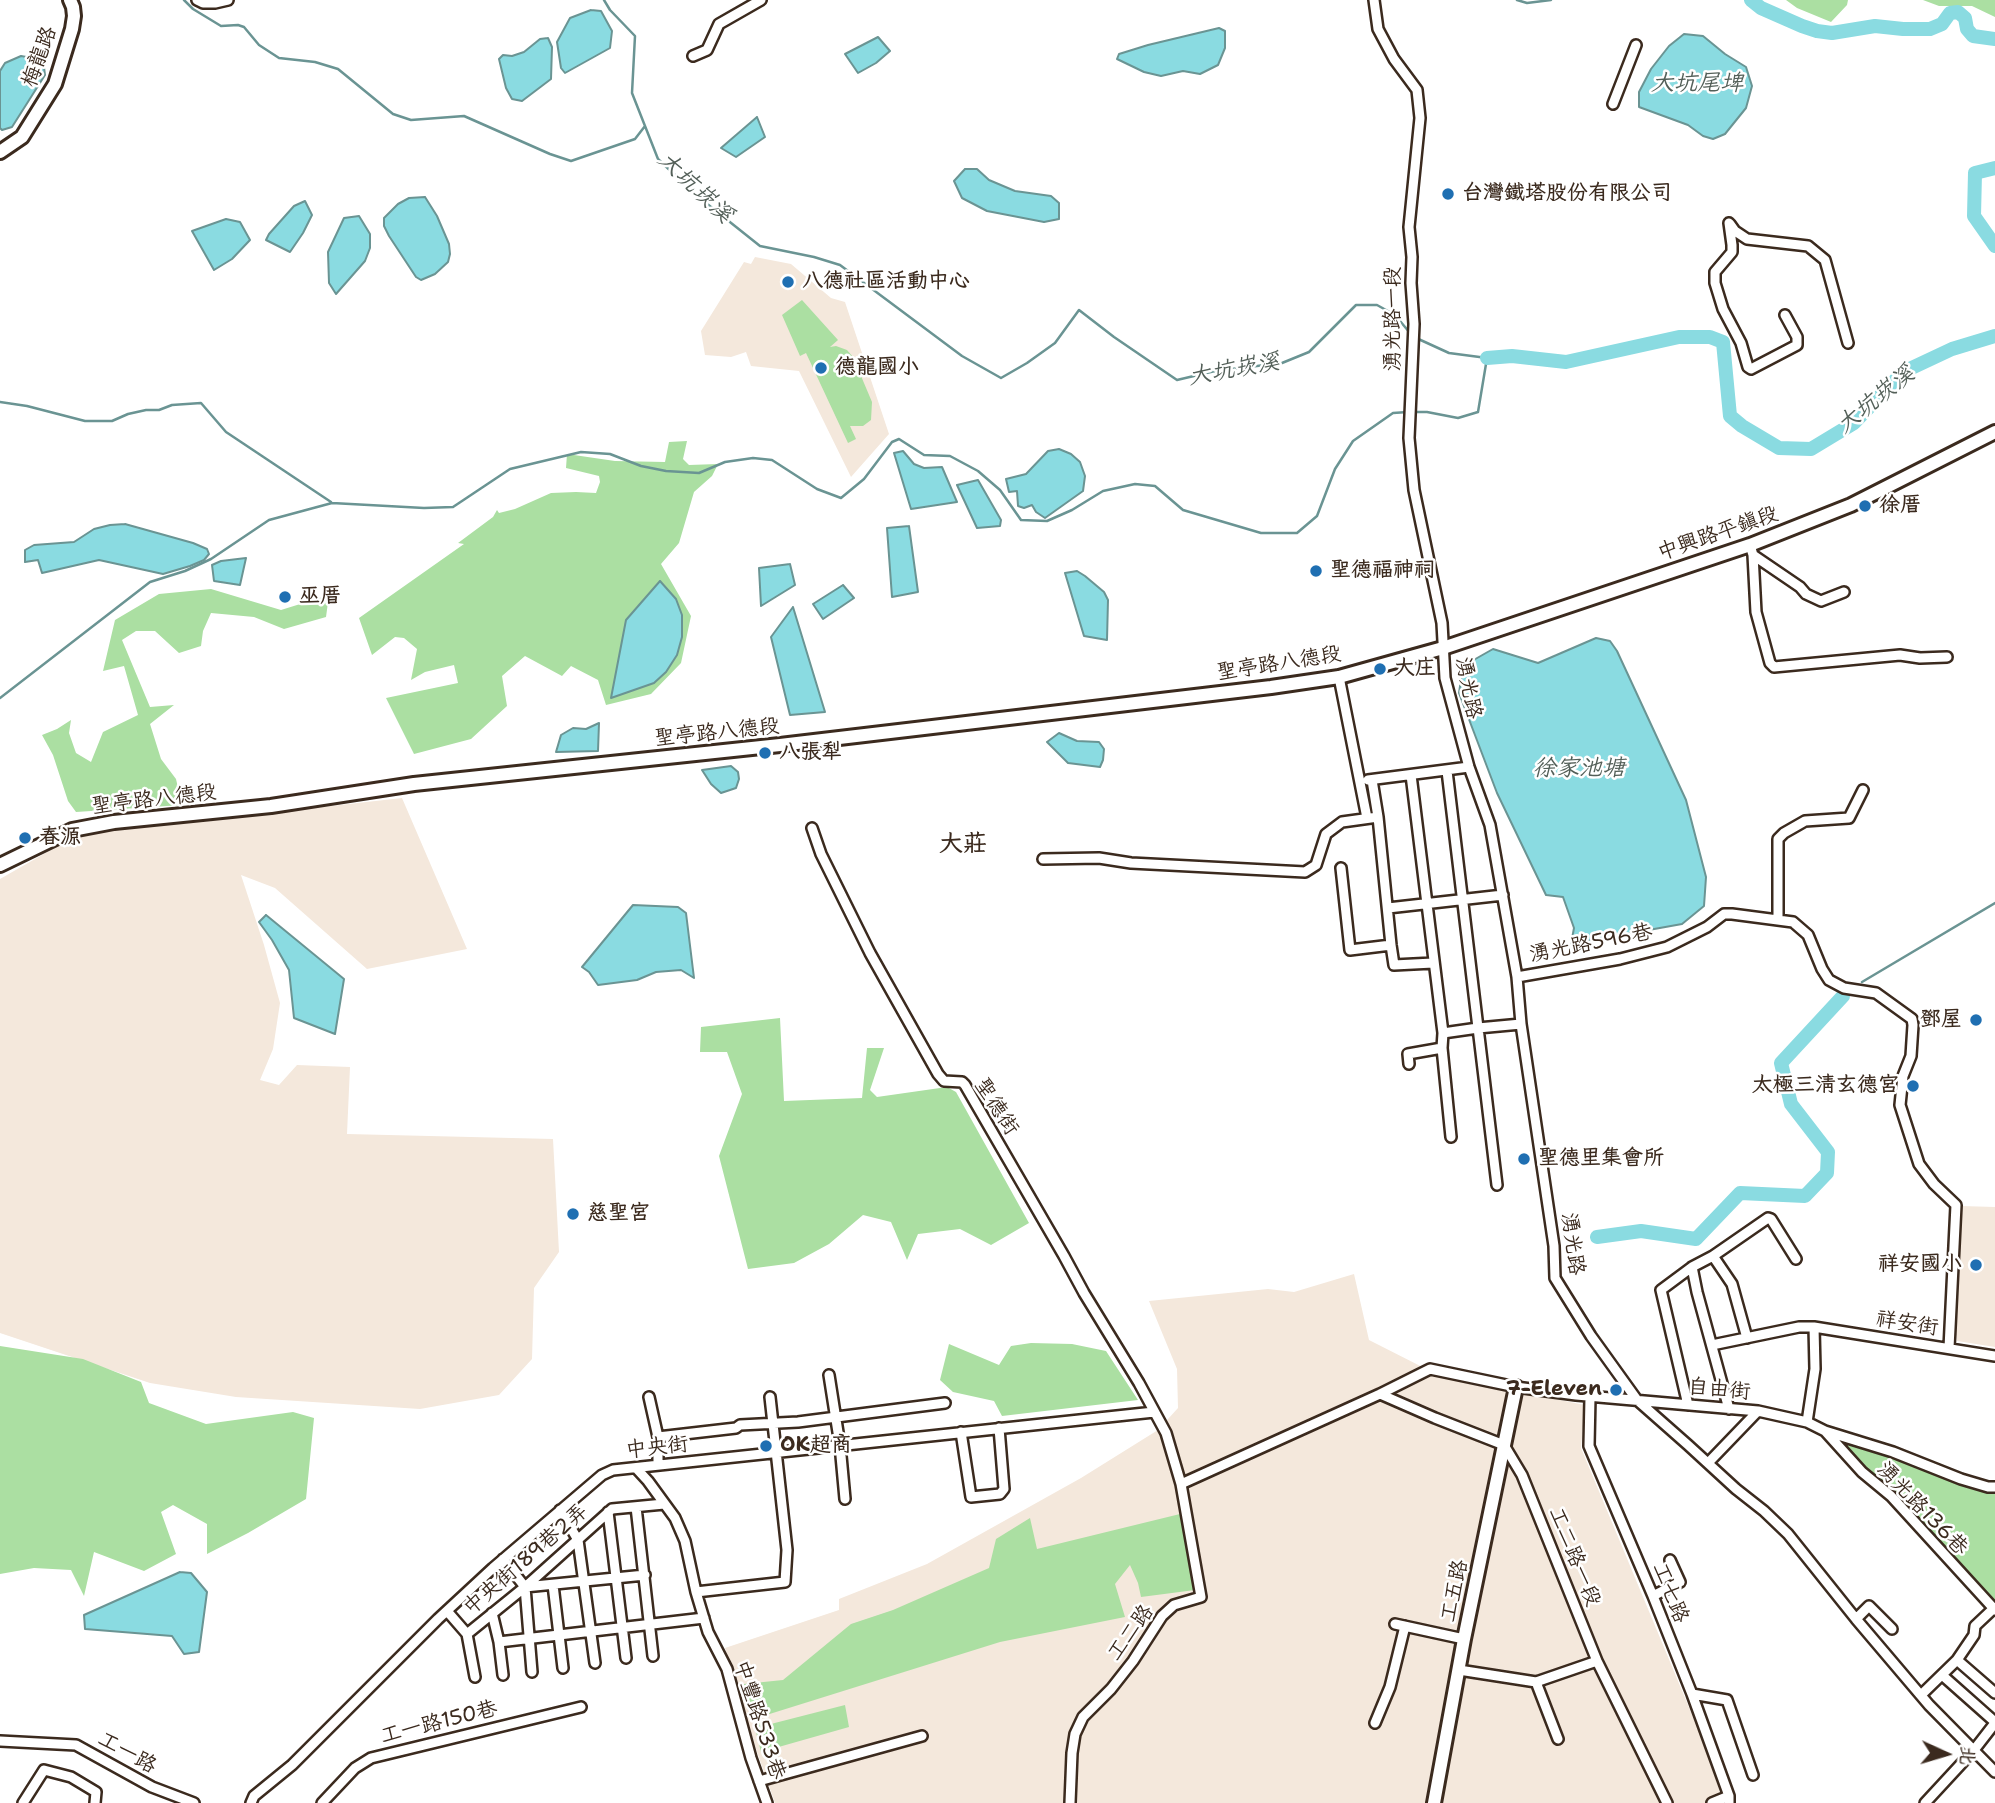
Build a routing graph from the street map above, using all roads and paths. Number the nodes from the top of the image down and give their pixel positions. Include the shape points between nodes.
1 (70, 0) edge
2 (197, 0) edge
3 (228, 0) edge
4 (761, 0) edge
5 (1374, 0) edge
6 (1636, 45) dead end
7 (693, 56) dead end
8 (1613, 104) dead end
9 (0, 152) edge
10 (1785, 316) dead end
11 (1848, 343) dead end
12 (1995, 432) edge
13 (1752, 550) junction
14 (1844, 592) dead end
15 (1443, 648) junction
16 (1947, 657) dead end
17 (1339, 677) junction
18 (1469, 767) junction
19 (1447, 771) junction
20 (1411, 775) junction
21 (1372, 779) junction
22 (1359, 781) junction
23 (1863, 790) dead end
24 (1378, 817) junction
25 (1367, 818) junction
26 (812, 828) dead end
27 (1043, 859) dead end
28 (0, 864) edge
29 (1341, 869) dead end
30 (1503, 895) junction
31 (1462, 900) junction
32 (1426, 904) junction
33 (1388, 908) junction
34 (1778, 920) junction
35 (1391, 945) junction
36 (1433, 963) junction
37 (1517, 977) junction
38 (1521, 1024) junction
39 (1478, 1028) junction
40 (1443, 1033) junction
41 (1442, 1048) junction
42 (1409, 1064) dead end
43 (1451, 1138) dead end
44 (1497, 1185) dead end
45 (1713, 1256) junction
46 (1796, 1259) dead end
47 (1692, 1267) junction
48 (1814, 1327) junction
49 (1747, 1338) junction
50 (1712, 1345) junction
51 (1949, 1348) junction
52 (1995, 1356) edge
53 (829, 1375) dead end
54 (1516, 1387) junction
55 (1380, 1394) junction
56 (1590, 1396) junction
57 (649, 1397) dead end
58 (770, 1397) dead end
59 (1637, 1401) junction
60 (945, 1403) dead end
61 (1688, 1405) junction
62 (1729, 1409) junction
63 (1758, 1411) junction
64 (1154, 1412) junction
65 (836, 1417) junction
66 (1807, 1422) junction
67 (772, 1424) junction
68 (999, 1428) junction
69 (1825, 1431) junction
70 (961, 1433) junction
71 (658, 1437) junction
72 (840, 1445) junction
73 (1504, 1446) junction
74 (776, 1452) junction
75 (1708, 1463) junction
76 (658, 1465) junction
77 (636, 1468) junction
78 (1181, 1484) junction
79 (1995, 1487) edge
80 (845, 1499) dead end
81 (664, 1504) junction
82 (636, 1507) junction
83 (561, 1510) junction
84 (608, 1512) junction
85 (578, 1540) junction
86 (503, 1559) junction
87 (1670, 1560) dead end
88 (645, 1576) junction
89 (616, 1578) junction
90 (583, 1581) junction
91 (553, 1585) junction
92 (525, 1587) junction
93 (696, 1592) junction
94 (1653, 1596) junction
95 (1994, 1609) edge
96 (447, 1611) junction
97 (492, 1613) junction
98 (704, 1618) junction
99 (1856, 1619) junction
100 (650, 1624) junction
101 (622, 1628) junction
102 (1892, 1629) dead end
103 (589, 1632) junction
104 (467, 1634) junction
105 (559, 1635) junction
106 (528, 1639) junction
107 (1464, 1639) junction
108 (499, 1642) junction
109 (653, 1657) dead end
110 (626, 1658) dead end
111 (1957, 1660) junction
112 (1597, 1661) junction
113 (594, 1663) dead end
114 (563, 1668) dead end
115 (1459, 1670) junction
116 (532, 1672) dead end
117 (503, 1675) dead end
118 (1942, 1675) junction
119 (475, 1677) dead end
120 (1536, 1682) junction
121 (1995, 1693) edge
122 (1692, 1694) junction
123 (1922, 1695) junction
124 (581, 1707) dead end
125 (1995, 1722) edge
126 (1375, 1723) dead end
127 (922, 1736) dead end
128 (1558, 1739) dead end
129 (0, 1741) edge
130 (1974, 1750) junction
131 (1995, 1772) edge
132 (1753, 1775) dead end
133 (759, 1781) junction
134 (178, 1800) edge
135 (1729, 1800) edge
136 (23, 1803) edge
137 (95, 1803) edge
138 (194, 1803) edge
139 (251, 1803) edge
140 (322, 1803) edge
141 (767, 1803) edge
142 (1070, 1803) edge
143 (1434, 1803) edge
144 (1667, 1803) edge
145 (1712, 1803) edge
146 (1925, 1803) edge

1 - 9 street, 梅龍路 via 72,29 55,84 22,137
2 - 3 street
4 - 7 street via 719,24 707,50
5 - 15 street, 湧光路一段 via 1378,29 1417,90 1420,118 1409,227 1414,324 1409,438
6 - 8 street
10 - 11 street via 1797,345 1748,367 1716,284 1715,272 1732,252 1728,223 1747,239 1808,246 1825,260
12 - 13 street, 中興路平鎮段
13 - 14 street via 1821,601
13 - 15 street, 中興路平鎮段
13 - 16 street via 1756,612 1774,667 1900,655
15 - 17 street, 聖亭路八德段
15 - 18 street, 湧光路 via 1445,678
17 - 22 street
17 - 28 street, 聖亭路八德段 via 114,822 72,830
18 - 19 street
18 - 30 street, 湧光路 via 1490,825
19 - 20 street
19 - 31 street
20 - 21 street
20 - 32 street
21 - 22 street
21 - 24 street
22 - 25 street
23 - 34 street via 1849,818 1805,821 1778,839
24 - 25 street
24 - 33 street
25 - 27 street via 1342,822 1326,834 1316,864 1305,872 1099,858
26 - 64 street, 聖德街 via 870,953 938,1074 965,1085
29 - 35 street via 1350,950
30 - 31 street
30 - 37 street, 湧光路
31 - 32 street
31 - 39 street
32 - 33 street
32 - 36 street
33 - 35 street
34 - 37 street, 湧光路596巷 via 1724,914 1667,947
34 - 51 street, 湧光路596巷 via 1793,922 1808,935 1829,980 1844,988 1875,993 1912,1019 1900,1105 1919,1164 1956,1205
35 - 36 street via 1394,965
36 - 40 street
37 - 38 street, 湧光路
38 - 39 street
38 - 59 street, 湧光路 via 1555,1278
39 - 40 street
39 - 44 street
40 - 41 street
41 - 42 street via 1408,1054
41 - 43 street
45 - 46 street via 1768,1218
45 - 47 street
45 - 49 street via 1732,1284
47 - 50 street
47 - 61 street via 1661,1290
48 - 49 street, 祥安街
48 - 51 street, 祥安街
48 - 66 street via 1815,1369
49 - 50 street, 祥安街
50 - 62 street
51 - 52 street, 祥安街
53 - 65 street
54 - 55 street, 自由街 via 1430,1369
54 - 56 street, 自由街
54 - 73 street, 工五路
55 - 73 street
55 - 78 street
56 - 59 street, 自由街
56 - 94 street, 工七路 via 1589,1446
57 - 71 street
58 - 67 street
59 - 61 street, 自由街
59 - 75 street, 湧光路
60 - 65 street
61 - 62 street, 自由街
62 - 63 street, 自由街
63 - 66 street, 自由街
63 - 75 street
64 - 68 street, 中央街
64 - 78 street, 工二路 via 1166,1433
65 - 67 street
65 - 72 street
66 - 69 street, 自由街
67 - 71 street
67 - 74 street
68 - 70 street, 中央街
68 - 70 street via 1004,1489 1000,1494 971,1497
69 - 79 street, 自由街
69 - 95 street, 湧光路136巷
70 - 72 street, 中央街
71 - 76 street
72 - 74 street, 中央街
72 - 80 street
73 - 107 street, 工五路
73 - 112 street, 工二路一段 via 1522,1475
74 - 76 street, 中央街
74 - 93 street via 787,1550 785,1582
75 - 99 street, 湧光路 via 1788,1534
76 - 77 street, 中央街
77 - 81 street, 中豐路533巷
77 - 83 street, 中央街 via 602,1475
78 - 142 street, 工二路 via 1201,1597 1174,1605 1162,1616 1126,1671 1083,1717 1072,1753
81 - 82 street
81 - 93 street, 中豐路533巷 via 685,1541
82 - 84 street
82 - 88 street
83 - 85 street
83 - 86 street, 中央街
84 - 85 street, 中央街189巷2弄
84 - 89 street
85 - 90 street
85 - 92 street, 中央街189巷2弄
86 - 92 street
86 - 96 street, 中央街
87 - 94 street via 1680,1583
88 - 89 street
88 - 100 street
89 - 90 street
89 - 101 street
90 - 91 street
90 - 103 street
91 - 92 street
91 - 105 street
92 - 97 street, 中央街189巷2弄
92 - 106 street
93 - 98 street, 中豐路533巷
94 - 122 street, 工七路
95 - 111 street via 1975,1626
96 - 104 street
96 - 139 street, 中央街
97 - 104 street, 中央街189巷2弄
97 - 108 street
98 - 100 street
98 - 133 street, 中豐路533巷 via 727,1669
99 - 102 street via 1869,1605
99 - 123 street, 湧光路
100 - 101 street
100 - 109 street
101 - 103 street
101 - 110 street
103 - 105 street
103 - 113 street
104 - 119 street
105 - 106 street
105 - 114 street
106 - 108 street
106 - 116 street
107 - 115 street, 工五路
107 - 126 street via 1400,1625 1390,1687
108 - 117 street
111 - 118 street
111 - 121 street
112 - 120 street
112 - 144 street, 工二路一段
115 - 120 street
115 - 143 street, 工五路
118 - 123 street
118 - 125 street
120 - 128 street
122 - 132 street via 1727,1700
122 - 135 street, 工七路
123 - 130 street, 湧光路
124 - 140 street, 工一路150巷 via 371,1758
125 - 130 street
127 - 133 street
129 - 134 street, 工一路 via 76,1745
130 - 131 street, 湧光路
130 - 146 street
133 - 141 street, 中豐路533巷
134 - 138 street, 工一路
135 - 145 street
136 - 137 street via 44,1770 71,1777 96,1792

